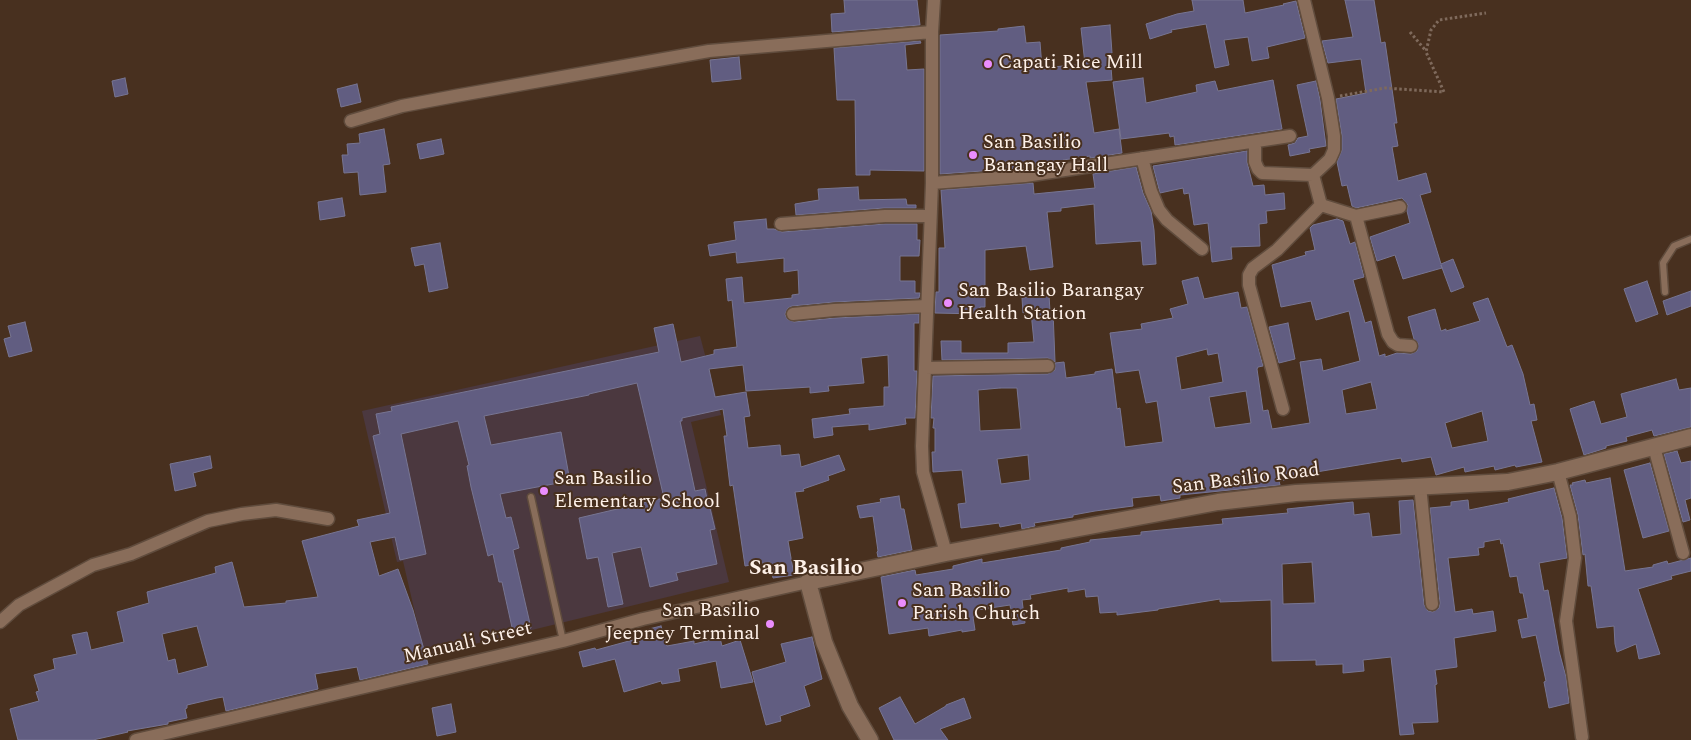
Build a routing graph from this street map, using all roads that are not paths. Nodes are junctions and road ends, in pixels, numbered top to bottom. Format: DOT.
graph roads {
  1 [pos="934,0"];
  2 [pos="1304,0"];
  3 [pos="932,32"];
  4 [pos="351,121"];
  5 [pos="1290,136"];
  6 [pos="1255,142"];
  7 [pos="1142,158"];
  8 [pos="1313,175"];
  9 [pos="932,183"];
  10 [pos="1320,205"];
  11 [pos="1400,207"];
  12 [pos="930,216"];
  13 [pos="1356,216"];
  14 [pos="781,224"];
  15 [pos="1691,239"];
  16 [pos="1202,249"];
  17 [pos="1665,292"];
  18 [pos="927,306"];
  19 [pos="793,314"];
  20 [pos="1411,346"];
  21 [pos="1048,366"];
  22 [pos="925,368"];
  23 [pos="1283,409"];
  24 [pos="1691,437"];
  25 [pos="1654,448"];
  26 [pos="1558,472"];
  27 [pos="1420,486"];
  28 [pos="531,497"];
  29 [pos="328,519"];
  30 [pos="946,552"];
  31 [pos="1683,553"];
  32 [pos="808,582"];
  33 [pos="1432,604"];
  34 [pos="0,622"];
  35 [pos="563,641"];
  36 [pos="1582,737"];
  37 [pos="868,739"];
  38 [pos="136,740"];
  1 -- 3 [label="street"];
  2 -- 8 [label="street"];
  3 -- 4 [label="street"];
  3 -- 9 [label="street"];
  5 -- 6 [label="street"];
  6 -- 7 [label="street"];
  6 -- 8 [label="street"];
  7 -- 9 [label="street"];
  7 -- 16 [label="street"];
  8 -- 10 [label="street"];
  9 -- 12 [label="street"];
  10 -- 13 [label="street"];
  10 -- 23 [label="street"];
  11 -- 13 [label="street"];
  12 -- 14 [label="street"];
  12 -- 18 [label="street"];
  13 -- 20 [label="street"];
  15 -- 17 [label="lane"];
  18 -- 19 [label="street"];
  18 -- 22 [label="street"];
  21 -- 22 [label="street"];
  22 -- 30 [label="street"];
  24 -- 25 [label="street, San Basilio Road"];
  25 -- 26 [label="street, San Basilio Road"];
  25 -- 31 [label="street"];
  26 -- 27 [label="street, San Basilio Road"];
  26 -- 36 [label="street"];
  27 -- 30 [label="street, San Basilio Road"];
  27 -- 33 [label="street"];
  28 -- 35 [label="lane"];
  29 -- 34 [label="street"];
  30 -- 32 [label="street, San Basilio Road"];
  32 -- 35 [label="street, Manuali Street"];
  32 -- 37 [label="street"];
  35 -- 38 [label="street, Manuali Street"];
}
